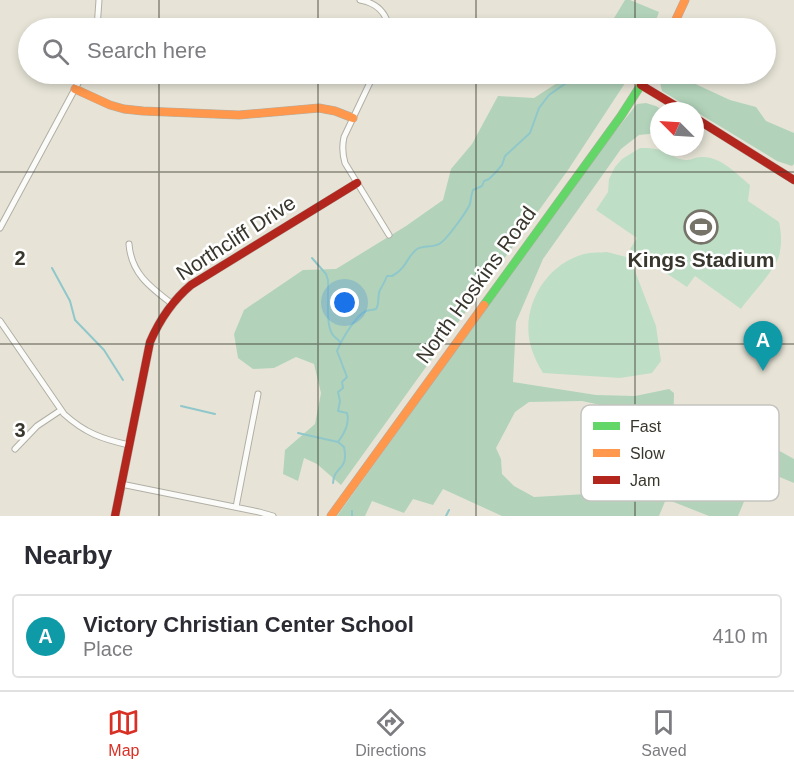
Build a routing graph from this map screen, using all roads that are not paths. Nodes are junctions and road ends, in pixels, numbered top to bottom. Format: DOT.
graph roads {
  1 [pos="99,0"];
  2 [pos="360,0"];
  3 [pos="684,0"];
  4 [pos="98,18"];
  5 [pos="386,18"];
  6 [pos="676,18"];
  7 [pos="78,84"];
  8 [pos="369,84"];
  9 [pos="641,85"];
  10 [pos="75,89"];
  11 [pos="669,102"];
  12 [pos="353,118"];
  13 [pos="704,124"];
  14 [pos="794,180"];
  15 [pos="357,183"];
  16 [pos="0,228"];
  17 [pos="389,235"];
  18 [pos="129,244"];
  19 [pos="171,303"];
  20 [pos="0,321"];
  21 [pos="258,394"];
  22 [pos="61,410"];
  23 [pos="129,445"];
  24 [pos="15,448"];
  25 [pos="121,484"];
  26 [pos="236,507"];
  27 [pos="115,516"];
  28 [pos="273,516"];
  29 [pos="331,516"];
  1 -- 4 [label="street"];
  2 -- 5 [label="street"];
  3 -- 6 [label="street"];
  7 -- 10 [label="street"];
  8 -- 12 [label="street"];
  9 -- 11 [label="street"];
  9 -- 29 [label="street, North Hoskins Road"];
  10 -- 12 [label="street"];
  10 -- 16 [label="street"];
  12 -- 15 [label="street"];
  13 -- 14 [label="street"];
  15 -- 17 [label="street"];
  15 -- 19 [label="street, Northcliff Drive"];
  18 -- 19 [label="street"];
  19 -- 23 [label="street, Northcliff Drive"];
  20 -- 22 [label="street"];
  21 -- 26 [label="street"];
  22 -- 23 [label="street"];
  22 -- 24 [label="street"];
  23 -- 25 [label="street, Northcliff Drive"];
  25 -- 26 [label="street"];
  25 -- 27 [label="street, Northcliff Drive"];
  26 -- 28 [label="street"];
}
